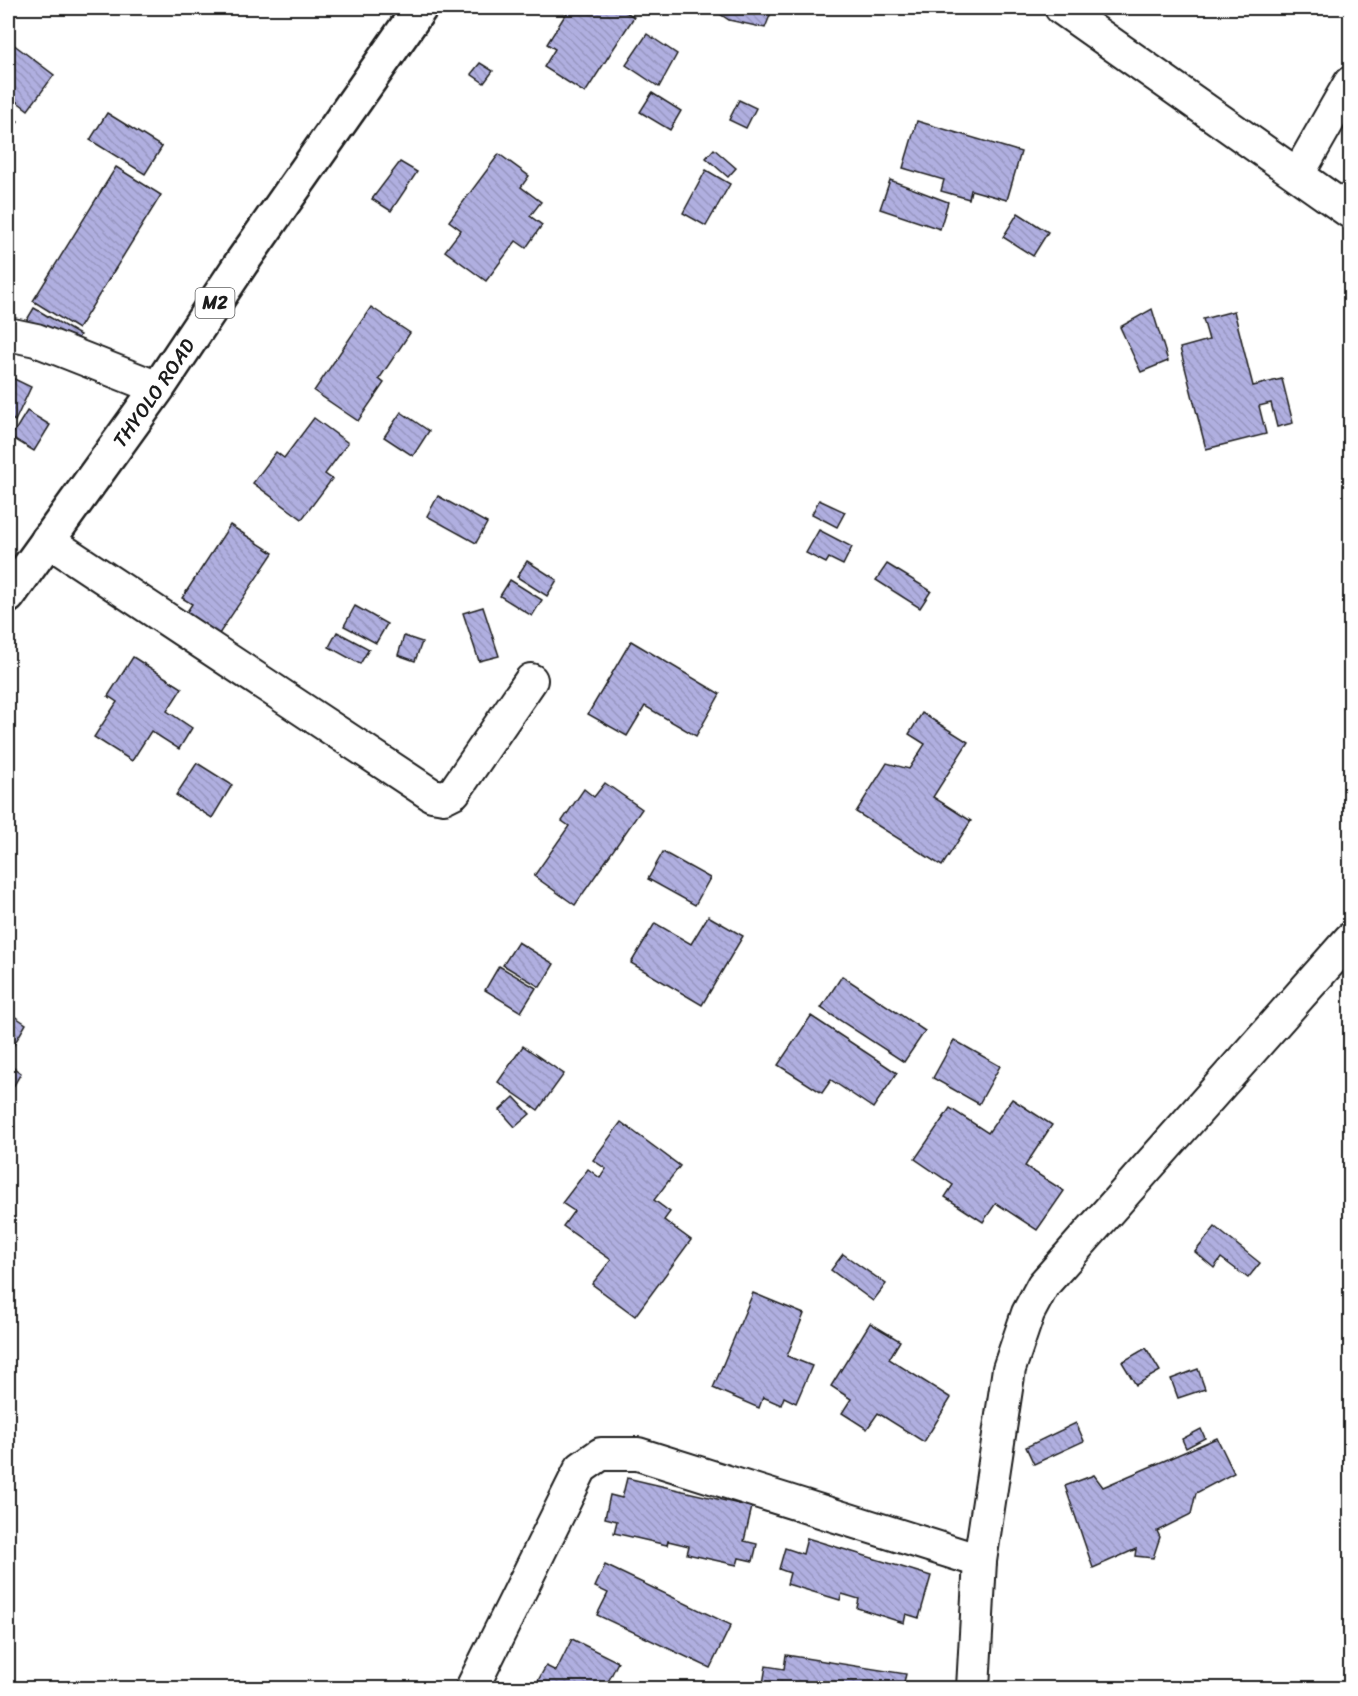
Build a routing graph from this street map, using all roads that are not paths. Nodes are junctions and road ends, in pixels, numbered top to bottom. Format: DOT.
graph roads {
  1 [pos="420,8"];
  2 [pos="1061,8"];
  3 [pos="1350,83"];
  4 [pos="1298,174"];
  5 [pos="1350,212"];
  6 [pos="8,334"];
  7 [pos="158,388"];
  8 [pos="47,540"];
  9 [pos="8,596"];
  10 [pos="531,680"];
  11 [pos="1350,939"];
  12 [pos="980,1561"];
  13 [pos="472,1689"];
  14 [pos="973,1689"];
  1 -- 7 [label="highway, THYOLO ROAD / M2"];
  2 -- 4 [label="street"];
  3 -- 4 [label="street"];
  4 -- 5 [label="street"];
  6 -- 7 [label="street"];
  7 -- 8 [label="highway, THYOLO ROAD / M2"];
  8 -- 9 [label="highway, THYOLO ROAD / M2"];
  8 -- 10 [label="street"];
  11 -- 12 [label="street"];
  12 -- 13 [label="street"];
  12 -- 14 [label="street"];
}
